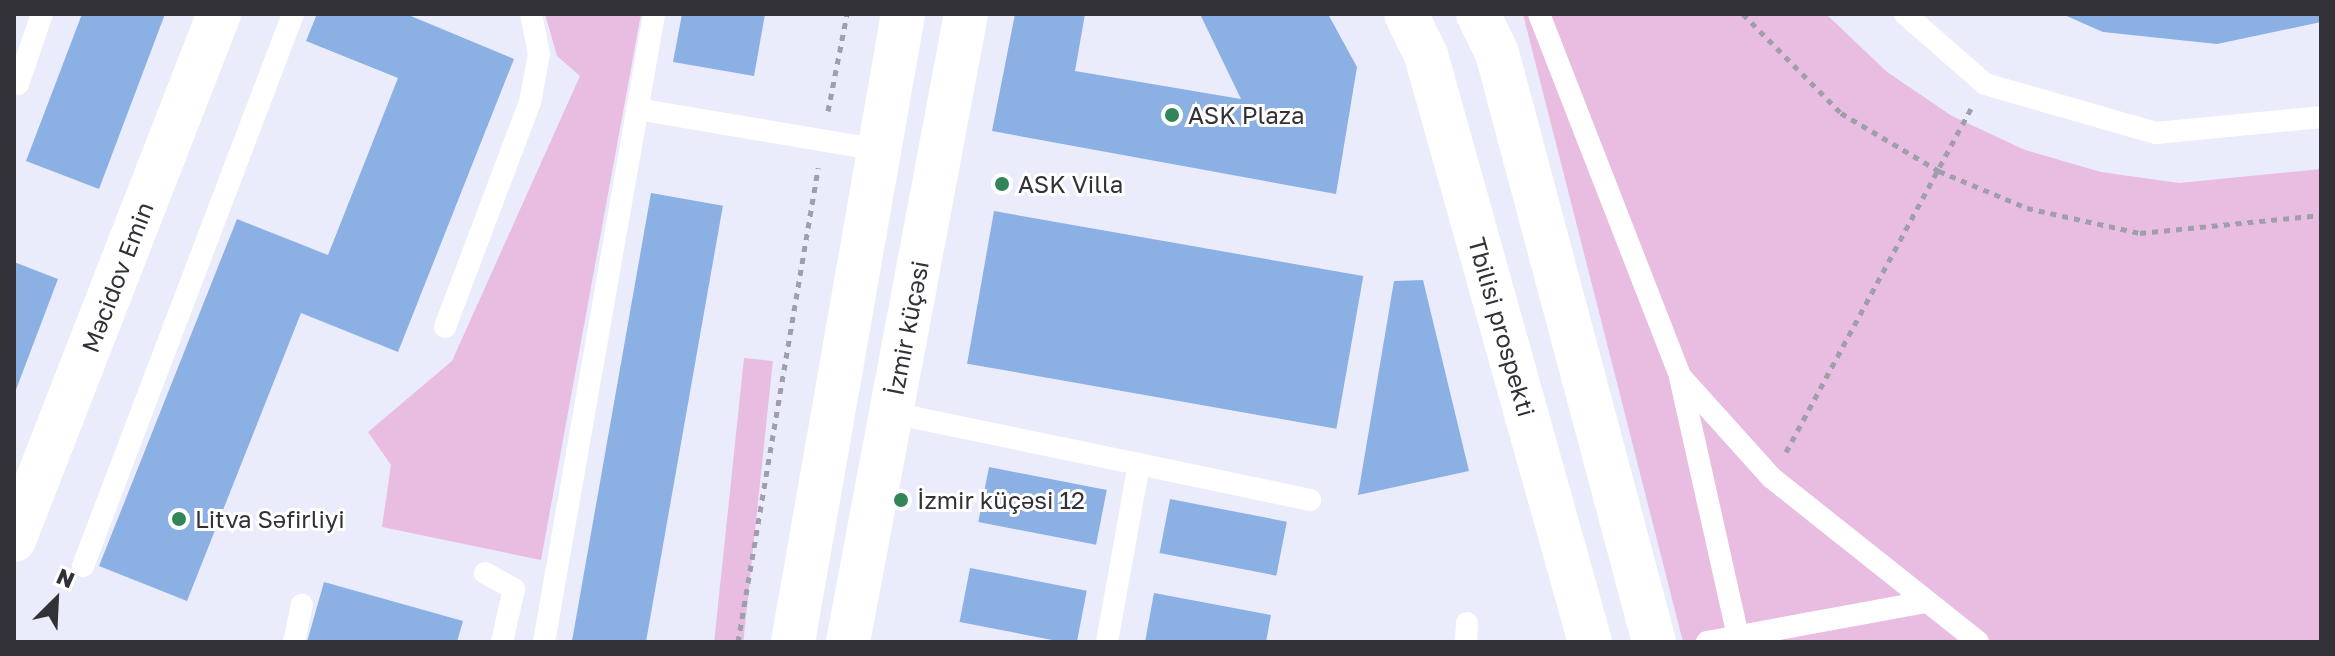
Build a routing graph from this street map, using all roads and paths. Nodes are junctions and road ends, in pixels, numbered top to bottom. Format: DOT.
graph roads {
  1 [pos="42,14"];
  2 [pos="219,14"];
  3 [pos="293,14"];
  4 [pos="531,14"];
  5 [pos="654,14"];
  6 [pos="847,14"];
  7 [pos="903,14"];
  8 [pos="966,14"];
  9 [pos="1406,14"];
  10 [pos="1478,14"];
  11 [pos="1539,14"];
  12 [pos="1743,14"];
  13 [pos="1905,14"];
  14 [pos="18,84"];
  15 [pos="1985,84"];
  16 [pos="637,109"];
  17 [pos="2321,117"];
  18 [pos="822,140"];
  19 [pos="879,150"];
  20 [pos="1939,171"];
  21 [pos="2321,215"];
  22 [pos="445,327"];
  23 [pos="1680,376"];
  24 [pos="892,413"];
  25 [pos="1139,464"];
  26 [pos="1772,478"];
  27 [pos="1310,500"];
  28 [pos="14,540"];
  29 [pos="83,566"];
  30 [pos="485,573"];
  31 [pos="1924,602"];
  32 [pos="302,605"];
  33 [pos="1737,633"];
  34 [pos="294,642"];
  35 [pos="502,642"];
  36 [pos="544,642"];
  37 [pos="738,642"];
  38 [pos="793,642"];
  39 [pos="848,642"];
  40 [pos="1107,642"];
  41 [pos="1590,642"];
  42 [pos="1654,642"];
  43 [pos="1707,642"];
  44 [pos="1978,642"];
  1 -- 14 [label="lane"];
  2 -- 28 [label="main road, Məcidov Emin"];
  3 -- 29 [label="lane"];
  4 -- 22 [label="lane"];
  5 -- 16 [label="lane"];
  6 -- 18 [label="path"];
  7 -- 19 [label="main road"];
  8 -- 24 [label="main road, İzmir küçəsi"];
  9 -- 41 [label="main road, Tbilisi prospekti"];
  10 -- 42 [label="main road"];
  11 -- 23 [label="lane"];
  12 -- 20 [label="path"];
  13 -- 15 [label="lane"];
  15 -- 17 [label="lane"];
  15 -- 20 [label="path"];
  16 -- 18 [label="lane"];
  16 -- 36 [label="lane"];
  18 -- 19 [label="lane"];
  18 -- 37 [label="path"];
  19 -- 38 [label="main road"];
  20 -- 21 [label="path"];
  20 -- 26 [label="path"];
  23 -- 26 [label="lane"];
  23 -- 33 [label="lane"];
  24 -- 25 [label="lane"];
  24 -- 39 [label="main road, İzmir küçəsi"];
  25 -- 27 [label="lane"];
  25 -- 40 [label="lane"];
  26 -- 31 [label="lane"];
  30 -- 35 [label="lane"];
  31 -- 33 [label="lane"];
  31 -- 44 [label="lane"];
  32 -- 34 [label="lane"];
  33 -- 43 [label="lane"];
}
